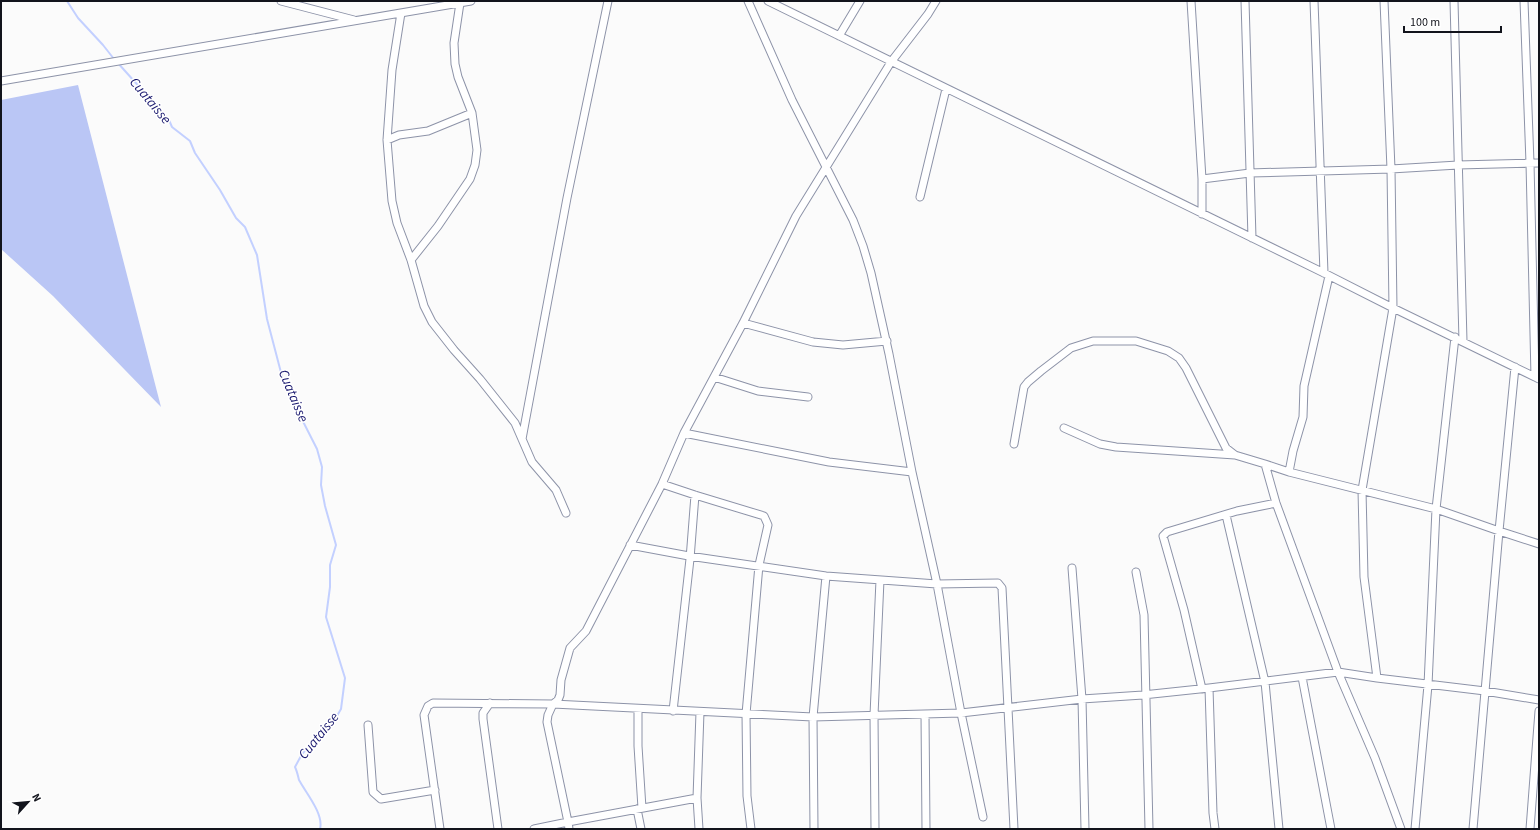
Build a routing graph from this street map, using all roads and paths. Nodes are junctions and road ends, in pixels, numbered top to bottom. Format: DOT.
graph roads {
  1 [pos="281,1"];
  2 [pos="471,1"];
  3 [pos="608,1"];
  4 [pos="748,1"];
  5 [pos="768,1"];
  6 [pos="860,1"];
  7 [pos="936,1"];
  8 [pos="1191,1"];
  9 [pos="1245,1"];
  10 [pos="1314,1"];
  11 [pos="1384,1"];
  12 [pos="1454,1"];
  13 [pos="1524,1"];
  14 [pos="460,3"];
  15 [pos="401,13"];
  16 [pos="356,21"];
  17 [pos="838,36"];
  18 [pos="891,62"];
  19 [pos="1,81"];
  20 [pos="946,89"];
  21 [pos="472,113"];
  22 [pos="387,140"];
  23 [pos="1530,163"];
  24 [pos="1539,163"];
  25 [pos="1458,165"];
  26 [pos="827,168"];
  27 [pos="1391,169"];
  28 [pos="1320,171"];
  29 [pos="1250,174"];
  30 [pos="1202,179"];
  31 [pos="920,197"];
  32 [pos="1202,214"];
  33 [pos="1252,238"];
  34 [pos="411,260"];
  35 [pos="1327,274"];
  36 [pos="1393,308"];
  37 [pos="743,323"];
  38 [pos="1455,337"];
  39 [pos="1463,341"];
  40 [pos="887,342"];
  41 [pos="1515,367"];
  42 [pos="714,377"];
  43 [pos="1537,378"];
  44 [pos="808,397"];
  45 [pos="1064,428"];
  46 [pos="684,433"];
  47 [pos="522,439"];
  48 [pos="1014,444"];
  49 [pos="1235,455"];
  50 [pos="1265,464"];
  51 [pos="912,472"];
  52 [pos="1289,472"];
  53 [pos="662,484"];
  54 [pos="1362,490"];
  55 [pos="695,496"];
  56 [pos="1276,503"];
  57 [pos="1436,509"];
  58 [pos="566,513"];
  59 [pos="1226,515"];
  60 [pos="1499,531"];
  61 [pos="1539,544"];
  62 [pos="630,545"];
  63 [pos="690,556"];
  64 [pos="759,565"];
  65 [pos="1072,568"];
  66 [pos="1136,572"];
  67 [pos="826,576"];
  68 [pos="880,580"];
  69 [pos="937,584"];
  70 [pos="1338,672"];
  71 [pos="1302,677"];
  72 [pos="1377,678"];
  73 [pos="1265,682"];
  74 [pos="1428,685"];
  75 [pos="1205,688"];
  76 [pos="1485,691"];
  77 [pos="1147,695"];
  78 [pos="1082,699"];
  79 [pos="1539,700"];
  80 [pos="490,703"];
  81 [pos="553,704"];
  82 [pos="1008,708"];
  83 [pos="638,709"];
  84 [pos="673,711"];
  85 [pos="1539,711"];
  86 [pos="700,712"];
  87 [pos="961,713"];
  88 [pos="746,714"];
  89 [pos="925,714"];
  90 [pos="874,715"];
  91 [pos="813,717"];
  92 [pos="368,726"];
  93 [pos="435,790"];
  94 [pos="697,798"];
  95 [pos="639,809"];
  96 [pos="983,817"];
  97 [pos="568,825"];
  98 [pos="440,829"];
  99 [pos="498,829"];
  100 [pos="534,829"];
  101 [pos="641,829"];
  102 [pos="699,829"];
  103 [pos="751,829"];
  104 [pos="814,829"];
  105 [pos="875,829"];
  106 [pos="926,829"];
  107 [pos="1014,829"];
  108 [pos="1085,829"];
  109 [pos="1150,829"];
  110 [pos="1215,829"];
  111 [pos="1279,829"];
  112 [pos="1331,829"];
  113 [pos="1401,829"];
  114 [pos="1415,829"];
  115 [pos="1473,829"];
  116 [pos="1530,829"];
  1 -- 16 [label="street"];
  2 -- 14 [label="street"];
  3 -- 47 [label="street"];
  4 -- 26 [label="street"];
  5 -- 17 [label="street"];
  6 -- 17 [label="street"];
  7 -- 18 [label="street"];
  8 -- 30 [label="street"];
  9 -- 29 [label="street"];
  10 -- 28 [label="street"];
  11 -- 27 [label="street"];
  12 -- 25 [label="street"];
  13 -- 23 [label="street"];
  14 -- 15 [label="street"];
  14 -- 21 [label="street"];
  15 -- 16 [label="street"];
  15 -- 22 [label="street"];
  16 -- 19 [label="street"];
  17 -- 18 [label="street"];
  18 -- 20 [label="street"];
  18 -- 26 [label="street"];
  20 -- 31 [label="street"];
  20 -- 32 [label="street"];
  21 -- 22 [label="street"];
  21 -- 34 [label="street"];
  22 -- 34 [label="street"];
  23 -- 24 [label="street"];
  23 -- 25 [label="street"];
  23 -- 43 [label="street"];
  25 -- 27 [label="street"];
  25 -- 39 [label="street"];
  26 -- 37 [label="street"];
  26 -- 40 [label="street"];
  27 -- 28 [label="street"];
  27 -- 36 [label="street"];
  28 -- 29 [label="street"];
  28 -- 35 [label="street"];
  29 -- 30 [label="street"];
  29 -- 33 [label="street"];
  30 -- 32 [label="street"];
  32 -- 33 [label="street"];
  33 -- 35 [label="street"];
  34 -- 47 [label="street"];
  35 -- 36 [label="street"];
  35 -- 52 [label="street"];
  36 -- 38 [label="street"];
  36 -- 54 [label="street"];
  37 -- 40 [label="street"];
  37 -- 42 [label="street"];
  38 -- 39 [label="street"];
  38 -- 57 [label="street"];
  39 -- 41 [label="street"];
  40 -- 51 [label="street"];
  41 -- 43 [label="street"];
  41 -- 60 [label="street"];
  42 -- 44 [label="street"];
  42 -- 46 [label="street"];
  45 -- 49 [label="street"];
  46 -- 51 [label="street"];
  46 -- 53 [label="street"];
  47 -- 58 [label="street"];
  48 -- 49 [label="street"];
  49 -- 50 [label="street"];
  50 -- 52 [label="street"];
  50 -- 56 [label="street"];
  51 -- 69 [label="street"];
  52 -- 54 [label="street"];
  53 -- 55 [label="street"];
  53 -- 62 [label="street"];
  54 -- 57 [label="street"];
  54 -- 72 [label="street"];
  55 -- 63 [label="street"];
  55 -- 64 [label="street"];
  56 -- 59 [label="street"];
  56 -- 70 [label="street"];
  57 -- 60 [label="street"];
  57 -- 74 [label="street"];
  59 -- 73 [label="street"];
  59 -- 75 [label="street"];
  60 -- 61 [label="street"];
  60 -- 76 [label="street"];
  62 -- 63 [label="street"];
  62 -- 81 [label="street"];
  63 -- 64 [label="street"];
  63 -- 84 [label="street"];
  64 -- 67 [label="street"];
  64 -- 88 [label="street"];
  65 -- 78 [label="street"];
  66 -- 77 [label="street"];
  67 -- 68 [label="street"];
  67 -- 91 [label="street"];
  68 -- 69 [label="street"];
  68 -- 90 [label="street"];
  69 -- 82 [label="street"];
  69 -- 87 [label="street"];
  70 -- 71 [label="street"];
  70 -- 72 [label="street"];
  70 -- 113 [label="street"];
  71 -- 73 [label="street"];
  71 -- 112 [label="street"];
  72 -- 74 [label="street"];
  73 -- 75 [label="street"];
  73 -- 111 [label="street"];
  74 -- 76 [label="street"];
  74 -- 114 [label="street"];
  75 -- 77 [label="street"];
  75 -- 110 [label="street"];
  76 -- 79 [label="street"];
  76 -- 115 [label="street"];
  77 -- 78 [label="street"];
  77 -- 109 [label="street"];
  78 -- 82 [label="street"];
  78 -- 108 [label="street"];
  80 -- 81 [label="street"];
  80 -- 93 [label="street"];
  80 -- 99 [label="street"];
  81 -- 83 [label="street"];
  81 -- 97 [label="street"];
  82 -- 87 [label="street"];
  82 -- 107 [label="street"];
  83 -- 84 [label="street"];
  83 -- 95 [label="street"];
  84 -- 86 [label="street"];
  85 -- 116 [label="street"];
  86 -- 88 [label="street"];
  86 -- 94 [label="street"];
  87 -- 89 [label="street"];
  87 -- 96 [label="street"];
  88 -- 91 [label="street"];
  88 -- 103 [label="street"];
  89 -- 90 [label="street"];
  89 -- 106 [label="street"];
  90 -- 91 [label="street"];
  90 -- 105 [label="street"];
  91 -- 104 [label="street"];
  92 -- 93 [label="street"];
  93 -- 98 [label="street"];
  94 -- 95 [label="street"];
  94 -- 102 [label="street"];
  95 -- 97 [label="street"];
  95 -- 101 [label="street"];
  97 -- 100 [label="street"];
}
